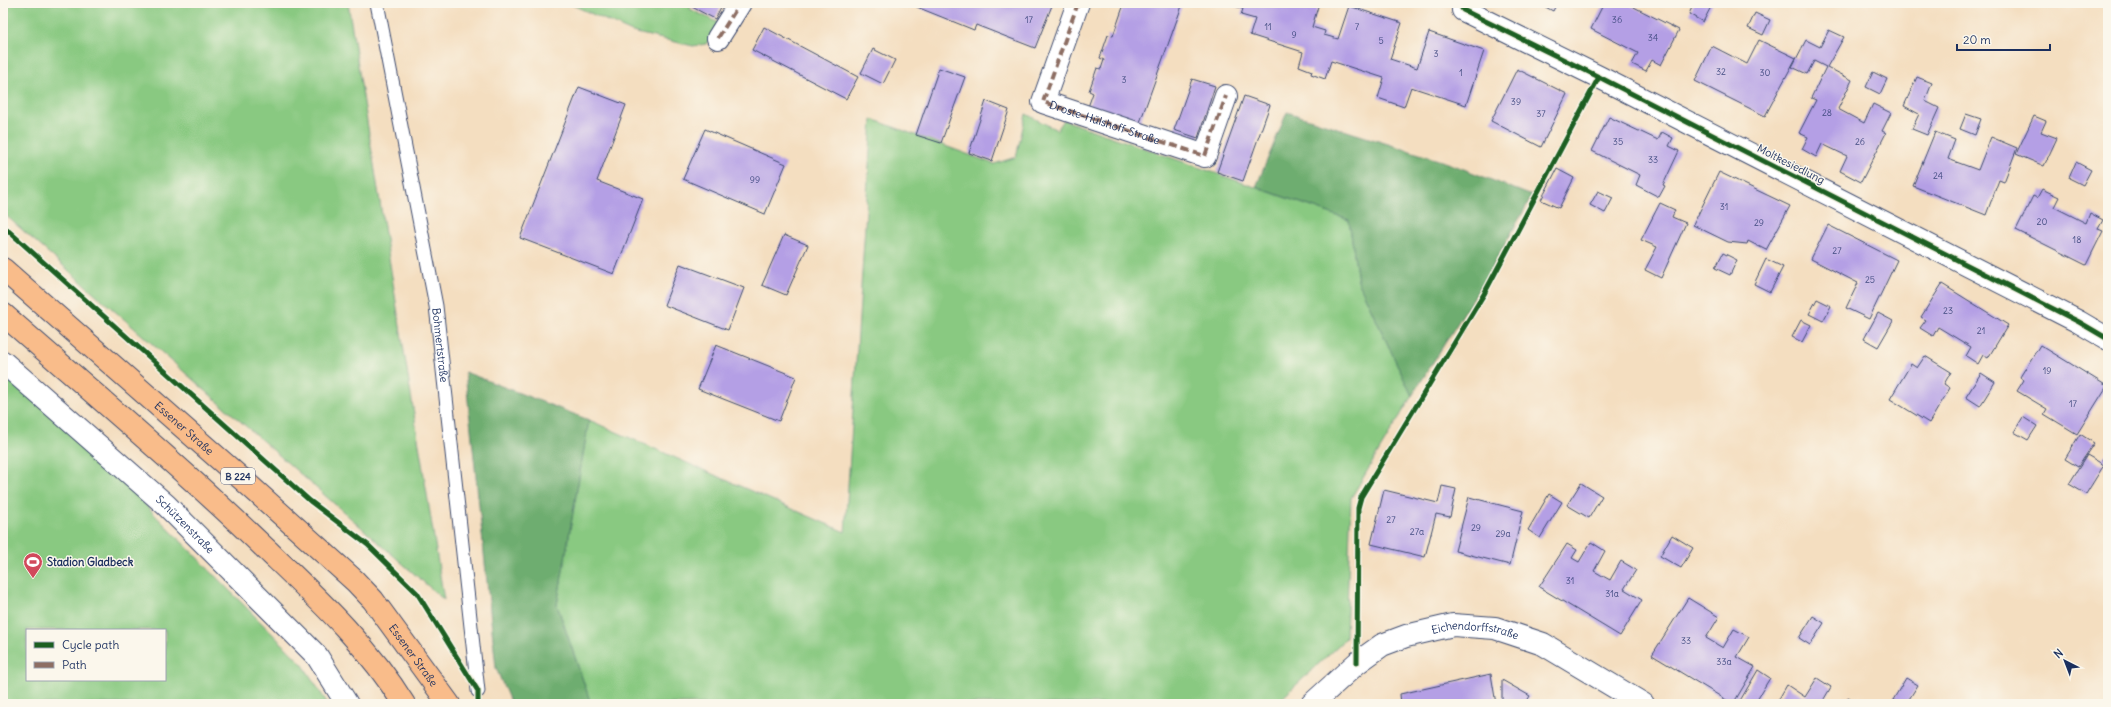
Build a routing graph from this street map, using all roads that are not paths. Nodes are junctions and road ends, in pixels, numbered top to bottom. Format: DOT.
graph roads {
  1 [pos="377,3"];
  2 [pos="740,3"];
  3 [pos="1078,3"];
  4 [pos="1463,10"];
  5 [pos="718,38"];
  6 [pos="1226,96"];
  7 [pos="3,269"];
  8 [pos="3,314"];
  9 [pos="2108,339"];
  10 [pos="3,362"];
  11 [pos="478,691"];
  12 [pos="347,704"];
  13 [pos="404,704"];
  14 [pos="449,704"];
  15 [pos="1312,704"];
  16 [pos="1643,704"];
  1 -- 11 [label="lane, Bohmertstraße"];
  2 -- 5 [label="street"];
  3 -- 6 [label="street, Droste-Hülshoff-Straße"];
  4 -- 9 [label="street, Moltkesiedlung"];
  7 -- 14 [label="main road, Essener Straße / B 224"];
  8 -- 13 [label="main road"];
  10 -- 12 [label="street, Schützenstraße"];
  15 -- 16 [label="street, Eichendorffstraße"];
}
